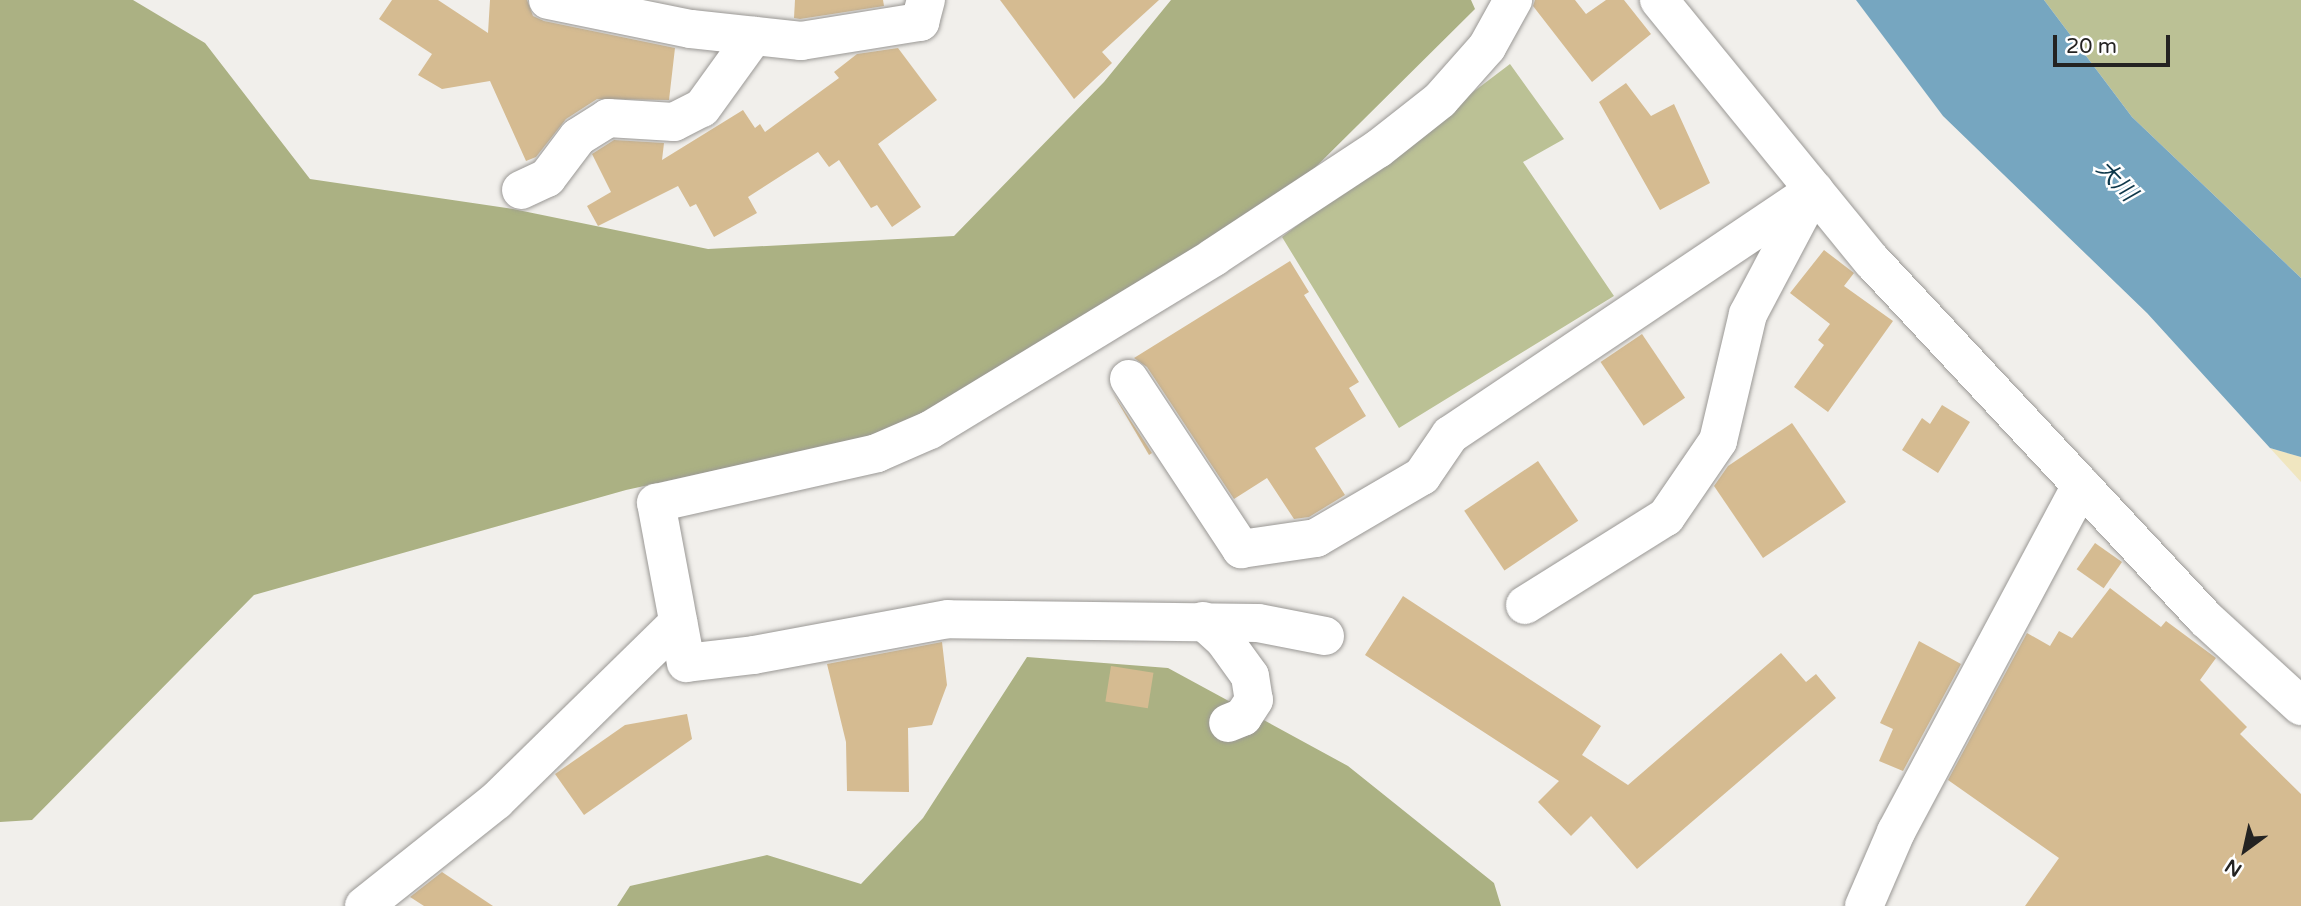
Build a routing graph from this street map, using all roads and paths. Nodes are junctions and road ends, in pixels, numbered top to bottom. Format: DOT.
graph roads {
  1 [pos="548,0"];
  2 [pos="926,0"];
  3 [pos="1513,0"];
  4 [pos="1658,0"];
  5 [pos="754,36"];
  6 [pos="521,190"];
  7 [pos="1814,190"];
  8 [pos="1129,379"];
  9 [pos="2081,485"];
  10 [pos="1525,605"];
  11 [pos="1203,621"];
  12 [pos="678,623"];
  13 [pos="1325,636"];
  14 [pos="2301,706"];
  15 [pos="1227,723"];
  16 [pos="364,906"];
  17 [pos="1864,906"];
  1 -- 5 [label="street"];
  2 -- 5 [label="street"];
  3 -- 12 [label="street"];
  4 -- 7 [label="street"];
  5 -- 6 [label="street"];
  7 -- 8 [label="street"];
  7 -- 9 [label="street"];
  7 -- 10 [label="street"];
  9 -- 14 [label="street"];
  9 -- 17 [label="street"];
  11 -- 12 [label="street"];
  11 -- 13 [label="street"];
  11 -- 15 [label="street"];
  12 -- 16 [label="street"];
}
